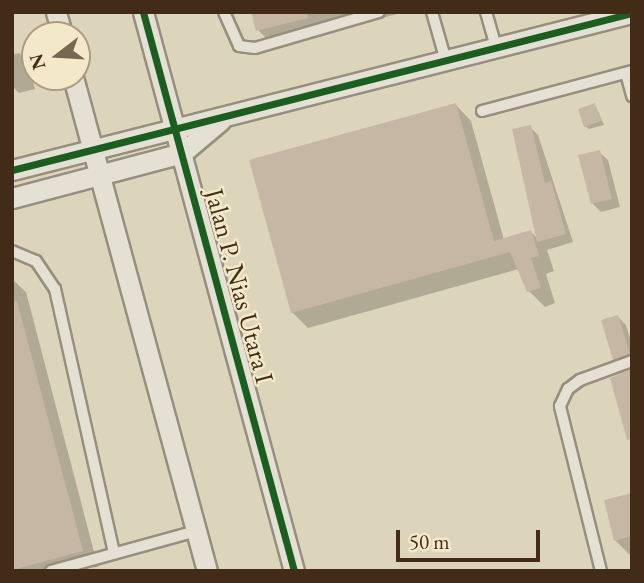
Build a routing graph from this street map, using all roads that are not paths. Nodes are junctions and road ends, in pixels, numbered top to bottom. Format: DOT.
graph roads {
  1 [pos="143,12"];
  2 [pos="225,12"];
  3 [pos="379,12"];
  4 [pos="432,12"];
  5 [pos="486,12"];
  6 [pos="632,13"];
  7 [pos="496,48"];
  8 [pos="446,61"];
  9 [pos="629,72"];
  10 [pos="76,91"];
  11 [pos="632,96"];
  12 [pos="482,111"];
  13 [pos="221,120"];
  14 [pos="173,129"];
  15 [pos="91,150"];
  16 [pos="182,153"];
  17 [pos="12,170"];
  18 [pos="99,175"];
  19 [pos="12,198"];
  20 [pos="12,251"];
  21 [pos="632,361"];
  22 [pos="196,531"];
  23 [pos="114,553"];
  24 [pos="51,571"];
  25 [pos="207,571"];
  26 [pos="294,571"];
  27 [pos="601,571"];
  1 -- 14 [label="street, Jalan P. Nias Utara I"];
  2 -- 3 [label="lane"];
  4 -- 8 [label="lane"];
  5 -- 7 [label="lane"];
  6 -- 7 [label="street"];
  7 -- 8 [label="street"];
  8 -- 13 [label="street"];
  9 -- 11 [label="lane"];
  9 -- 12 [label="lane"];
  10 -- 15 [label="street"];
  13 -- 14 [label="street"];
  13 -- 16 [label="street"];
  14 -- 15 [label="street"];
  14 -- 16 [label="street, Jalan P. Nias Utara I"];
  15 -- 17 [label="street"];
  15 -- 18 [label="street"];
  16 -- 18 [label="street"];
  16 -- 26 [label="street, Jalan P. Nias Utara I"];
  18 -- 19 [label="street"];
  18 -- 22 [label="street"];
  20 -- 23 [label="lane"];
  21 -- 27 [label="lane"];
  22 -- 23 [label="lane"];
  22 -- 25 [label="street"];
  23 -- 24 [label="lane"];
}
